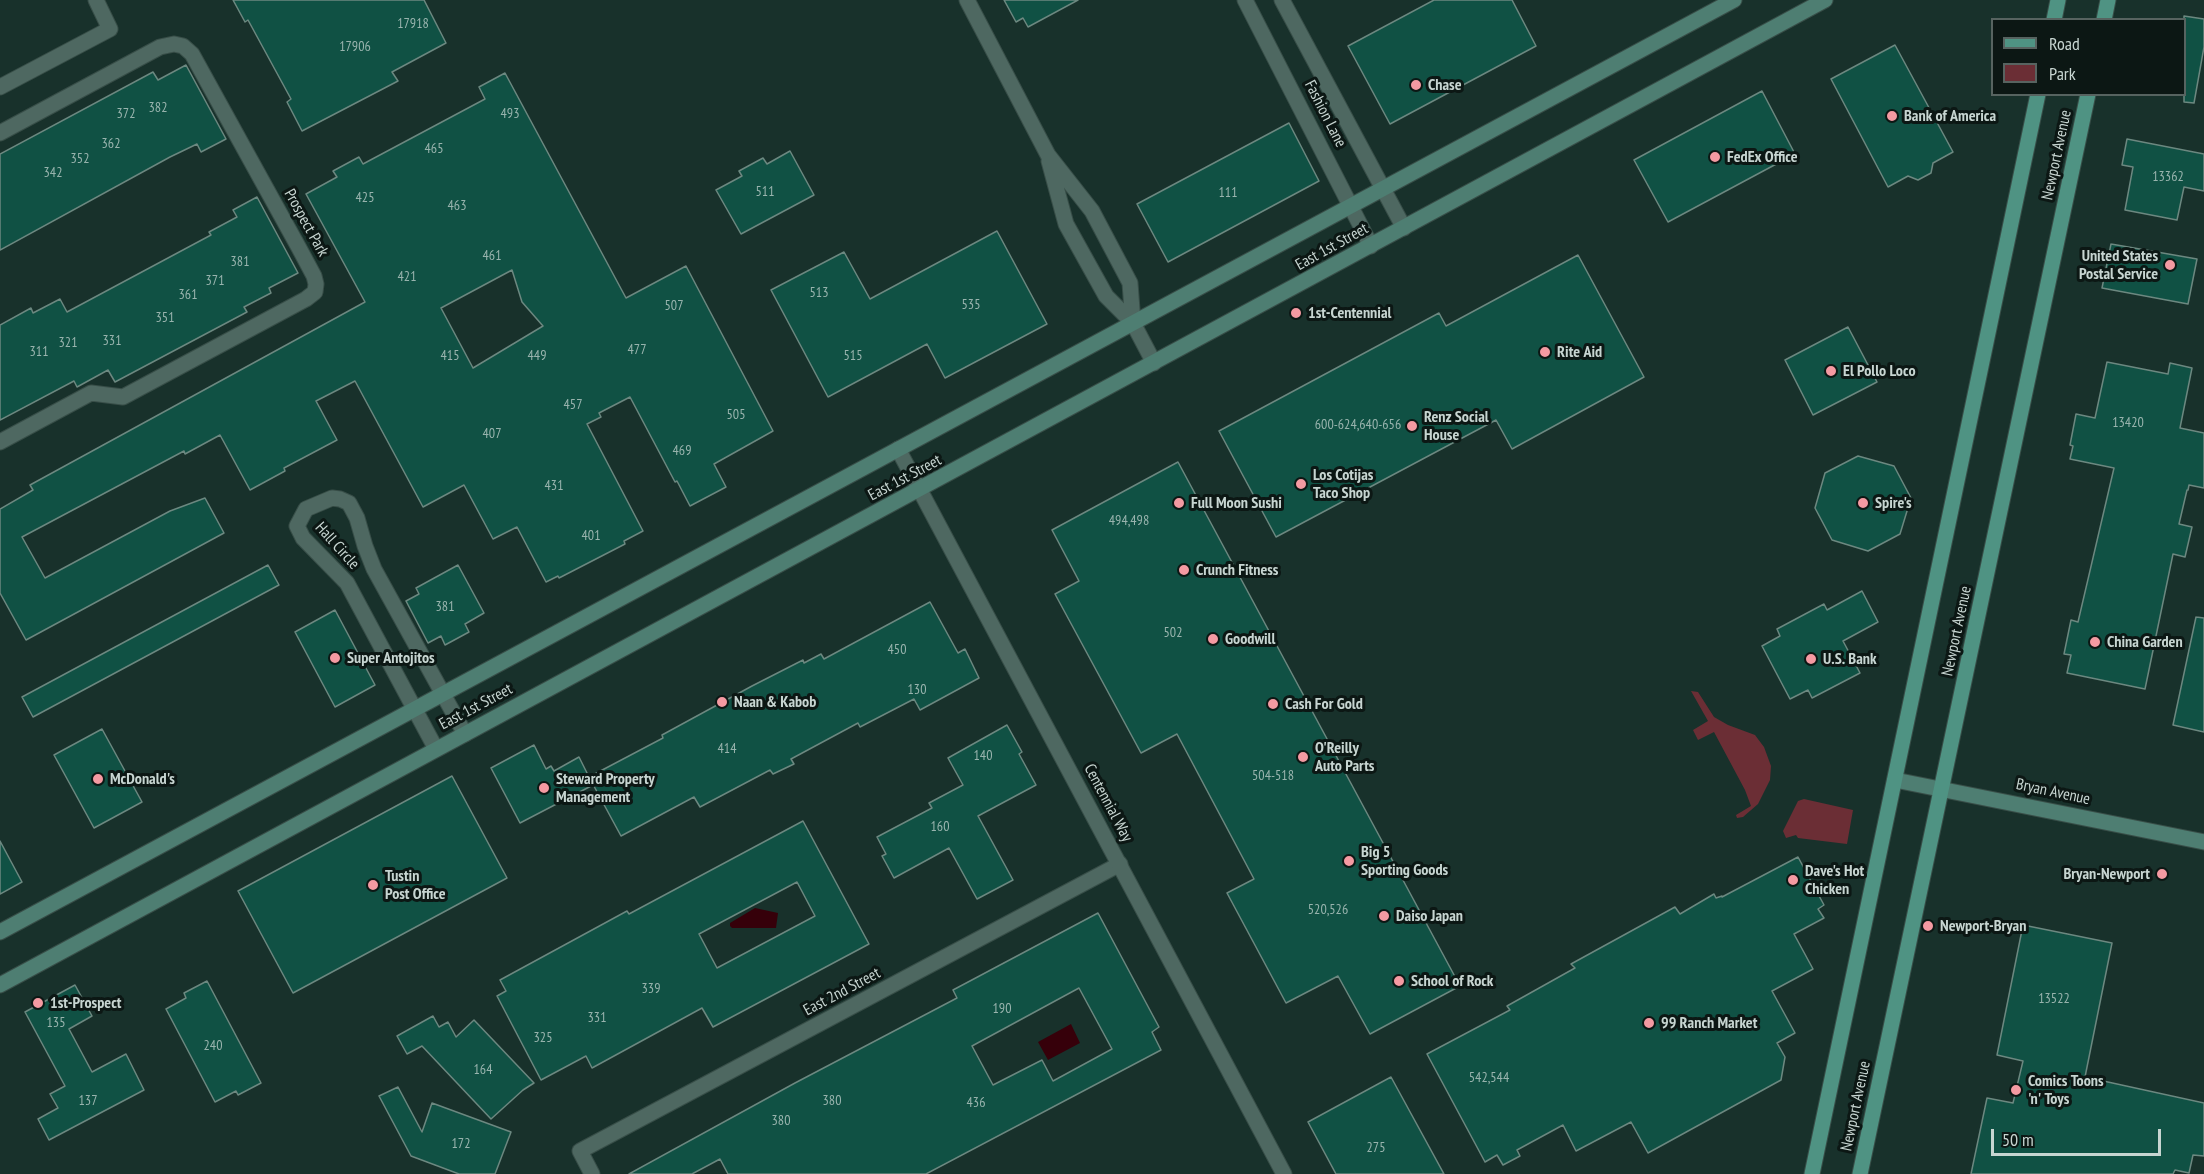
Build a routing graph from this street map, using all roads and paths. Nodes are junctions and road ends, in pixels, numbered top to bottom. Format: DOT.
graph roads {
  1 [pos="96,0"];
  2 [pos="967,0"];
  3 [pos="1245,0"];
  4 [pos="1282,0"];
  5 [pos="1734,0"];
  6 [pos="1825,0"];
  7 [pos="2058,0"];
  8 [pos="2108,0"];
  9 [pos="2054,18"];
  10 [pos="2104,18"];
  11 [pos="0,87"];
  12 [pos="2038,96"];
  13 [pos="2088,96"];
  14 [pos="0,133"];
  15 [pos="1048,155"];
  16 [pos="1383,188"];
  17 [pos="1351,206"];
  18 [pos="1404,228"];
  19 [pos="1371,246"];
  20 [pos="1133,323"];
  21 [pos="1154,363"];
  22 [pos="0,442"];
  23 [pos="898,449"];
  24 [pos="920,490"];
  25 [pos="444,694"];
  26 [pos="414,709"];
  27 [pos="465,734"];
  28 [pos="436,749"];
  29 [pos="1895,780"];
  30 [pos="1942,788"];
  31 [pos="2204,842"];
  32 [pos="1120,864"];
  33 [pos="0,932"];
  34 [pos="0,985"];
  35 [pos="592,1174"];
  36 [pos="1284,1174"];
  37 [pos="1812,1174"];
  38 [pos="1860,1174"];
  1 -- 11 [label="street"];
  2 -- 15 [label="street"];
  3 -- 17 [label="street, Fashion Lane"];
  4 -- 16 [label="street, Fashion Lane"];
  5 -- 16 [label="main road, East 1st Street"];
  6 -- 18 [label="main road, East 1st Street"];
  7 -- 9 [label="main road"];
  8 -- 10 [label="main road"];
  12 -- 29 [label="main road, Newport Avenue"];
  13 -- 30 [label="main road, Newport Avenue"];
  14 -- 22 [label="street, Prospect Park"];
  15 -- 20 [label="street"];
  15 -- 20 [label="street"];
  16 -- 17 [label="main road, East 1st Street"];
  16 -- 18 [label="street, Fashion Lane"];
  17 -- 19 [label="street, Fashion Lane"];
  17 -- 20 [label="main road, East 1st Street"];
  18 -- 19 [label="main road, East 1st Street"];
  19 -- 21 [label="main road, East 1st Street"];
  20 -- 21 [label="street"];
  20 -- 23 [label="main road, East 1st Street"];
  21 -- 24 [label="main road, East 1st Street"];
  23 -- 24 [label="street, Centennial Way"];
  23 -- 25 [label="main road, East 1st Street"];
  24 -- 27 [label="main road, East 1st Street"];
  24 -- 32 [label="street, Centennial Way"];
  25 -- 26 [label="main road, East 1st Street"];
  25 -- 26 [label="street, Hall Circle"];
  25 -- 27 [label="street, Hall Circle"];
  26 -- 28 [label="street, Hall Circle"];
  26 -- 33 [label="main road, East 1st Street"];
  27 -- 28 [label="main road, East 1st Street"];
  28 -- 34 [label="main road, East 1st Street"];
  29 -- 30 [label="main road, Bryan Avenue"];
  29 -- 37 [label="main road, Newport Avenue"];
  30 -- 31 [label="main road, Bryan Avenue"];
  30 -- 38 [label="main road, Newport Avenue"];
  32 -- 35 [label="street, East 2nd Street"];
  32 -- 36 [label="street, Centennial Way"];
}
